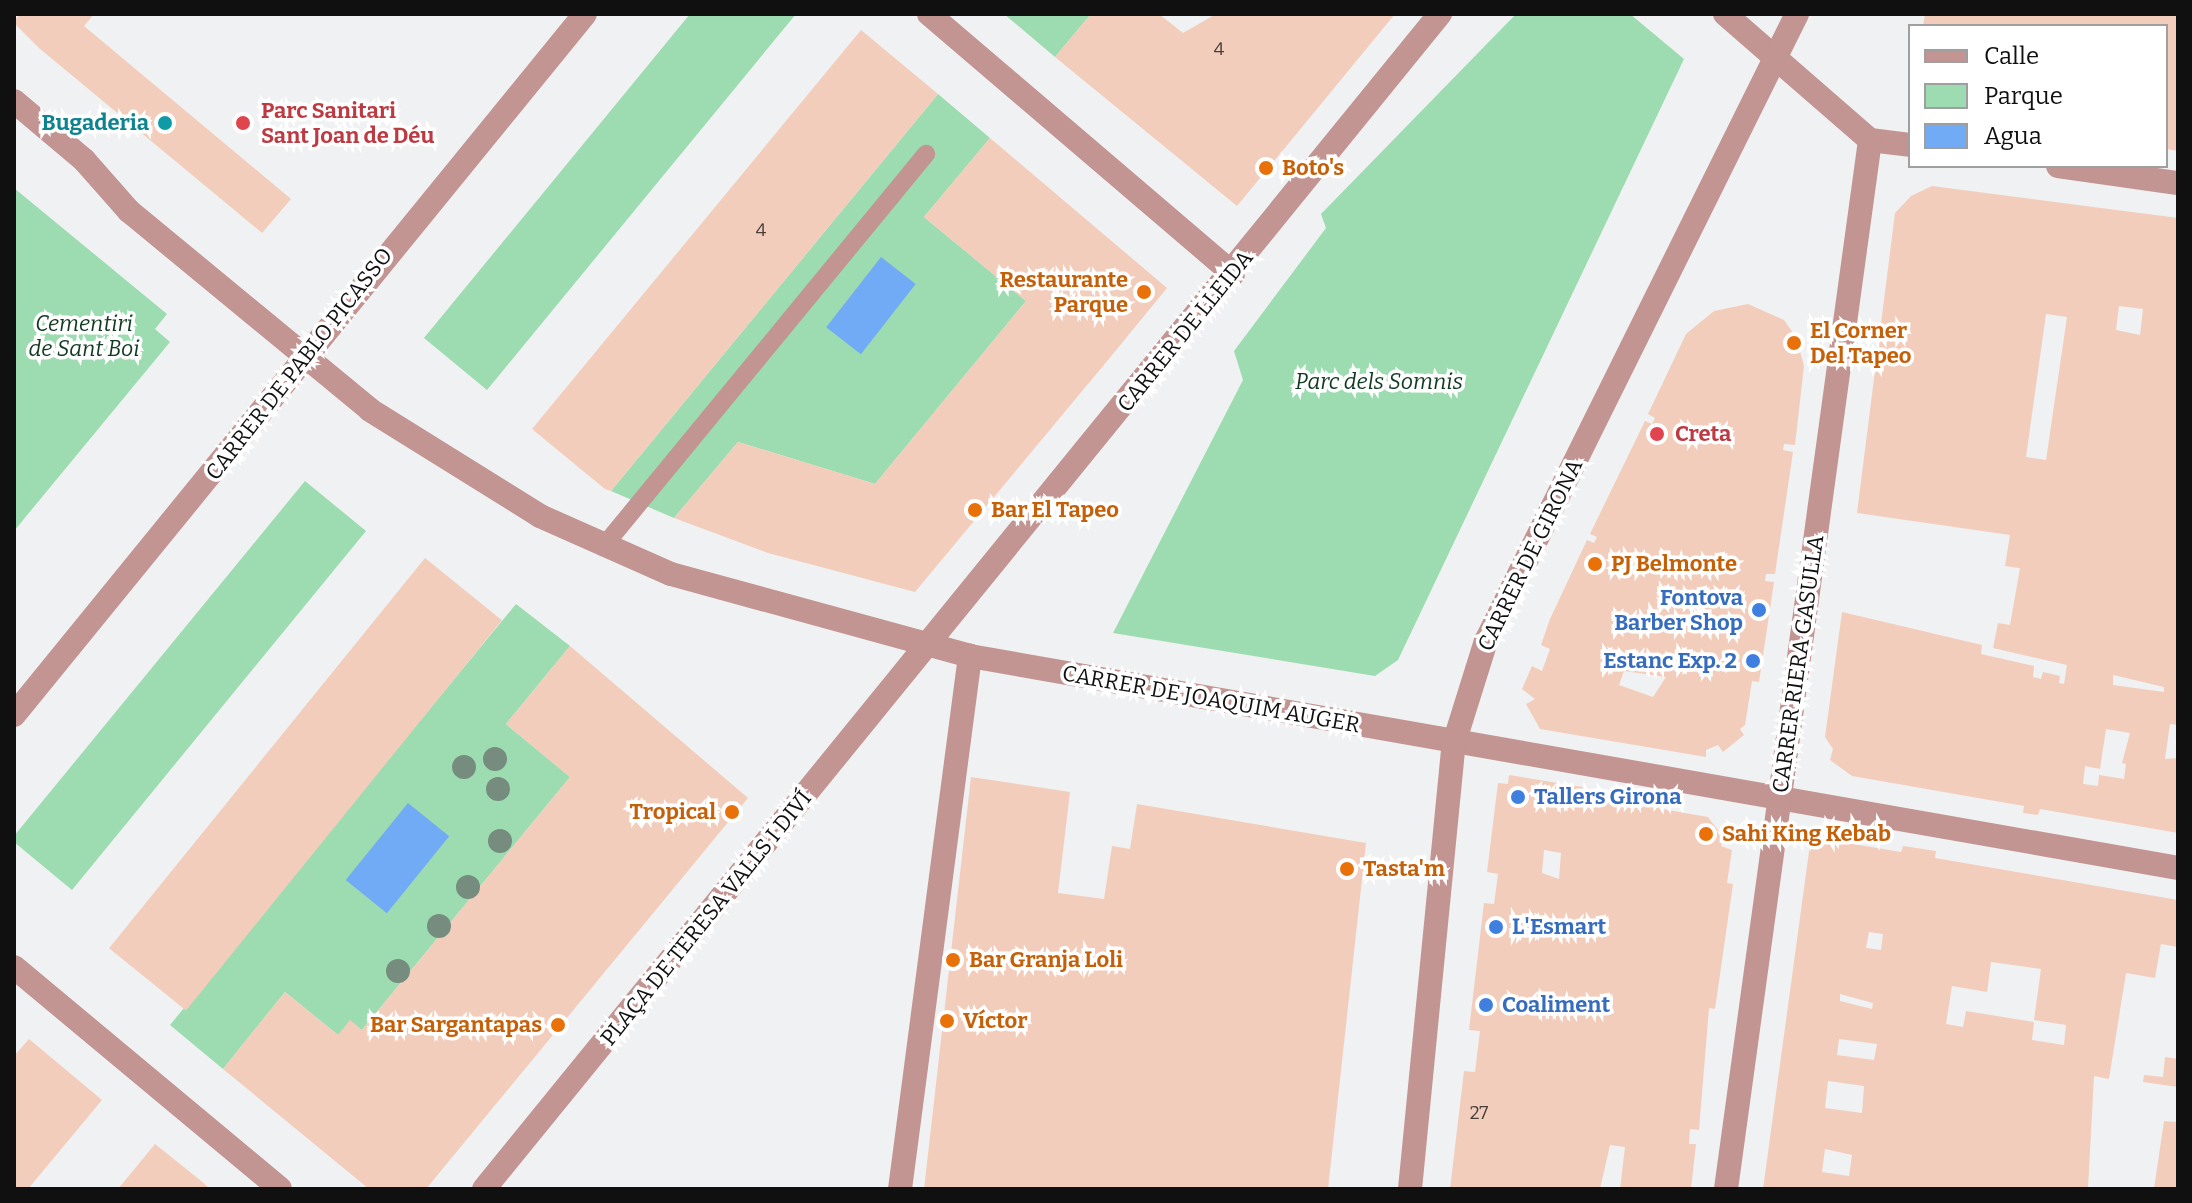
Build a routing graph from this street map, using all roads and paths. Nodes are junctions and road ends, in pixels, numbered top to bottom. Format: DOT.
graph roads {
  1 [pos="585,14"];
  2 [pos="929,14"];
  3 [pos="1440,14"];
  4 [pos="1725,14"];
  5 [pos="1797,14"];
  6 [pos="1777,54"];
  7 [pos="14,101"];
  8 [pos="1870,140"];
  9 [pos="1908,145"];
  10 [pos="926,154"];
  11 [pos="2072,168"];
  12 [pos="2178,183"];
  13 [pos="1233,274"];
  14 [pos="305,357"];
  15 [pos="603,547"];
  16 [pos="928,646"];
  17 [pos="970,656"];
  18 [pos="14,715"];
  19 [pos="1454,743"];
  20 [pos="1779,799"];
  21 [pos="2178,868"];
  22 [pos="14,967"];
  23 [pos="280,1189"];
  24 [pos="484,1189"];
  25 [pos="900,1189"];
  26 [pos="1410,1189"];
  27 [pos="1726,1189"];
  1 -- 14 [label="street, CARRER DE PABLO PICASSO"];
  2 -- 13 [label="street"];
  3 -- 13 [label="street, CARRER DE LLEIDA"];
  4 -- 6 [label="street"];
  5 -- 6 [label="street, CARRER DE GIRONA"];
  6 -- 8 [label="street"];
  6 -- 19 [label="street, CARRER DE GIRONA"];
  7 -- 14 [label="street, CARRER DE JOAQUIM AUGER"];
  8 -- 9 [label="street"];
  8 -- 20 [label="street, CARRER RIERA GASULLA"];
  10 -- 15 [label="lane"];
  11 -- 12 [label="street"];
  13 -- 16 [label="street, CARRER DE LLEIDA"];
  14 -- 15 [label="street, CARRER DE JOAQUIM AUGER"];
  14 -- 18 [label="street, CARRER DE PABLO PICASSO"];
  15 -- 16 [label="street, CARRER DE JOAQUIM AUGER"];
  16 -- 17 [label="street, CARRER DE JOAQUIM AUGER"];
  16 -- 24 [label="street, PLAÇA DE TERESA VALLS I DIVÍ"];
  17 -- 19 [label="street, CARRER DE JOAQUIM AUGER"];
  17 -- 25 [label="street"];
  19 -- 20 [label="street, CARRER DE JOAQUIM AUGER"];
  19 -- 26 [label="street, CARRER DE GIRONA"];
  20 -- 21 [label="street, CARRER DE JOAQUIM AUGER"];
  20 -- 27 [label="street, CARRER RIERA GASULLA"];
  22 -- 23 [label="street"];
}
